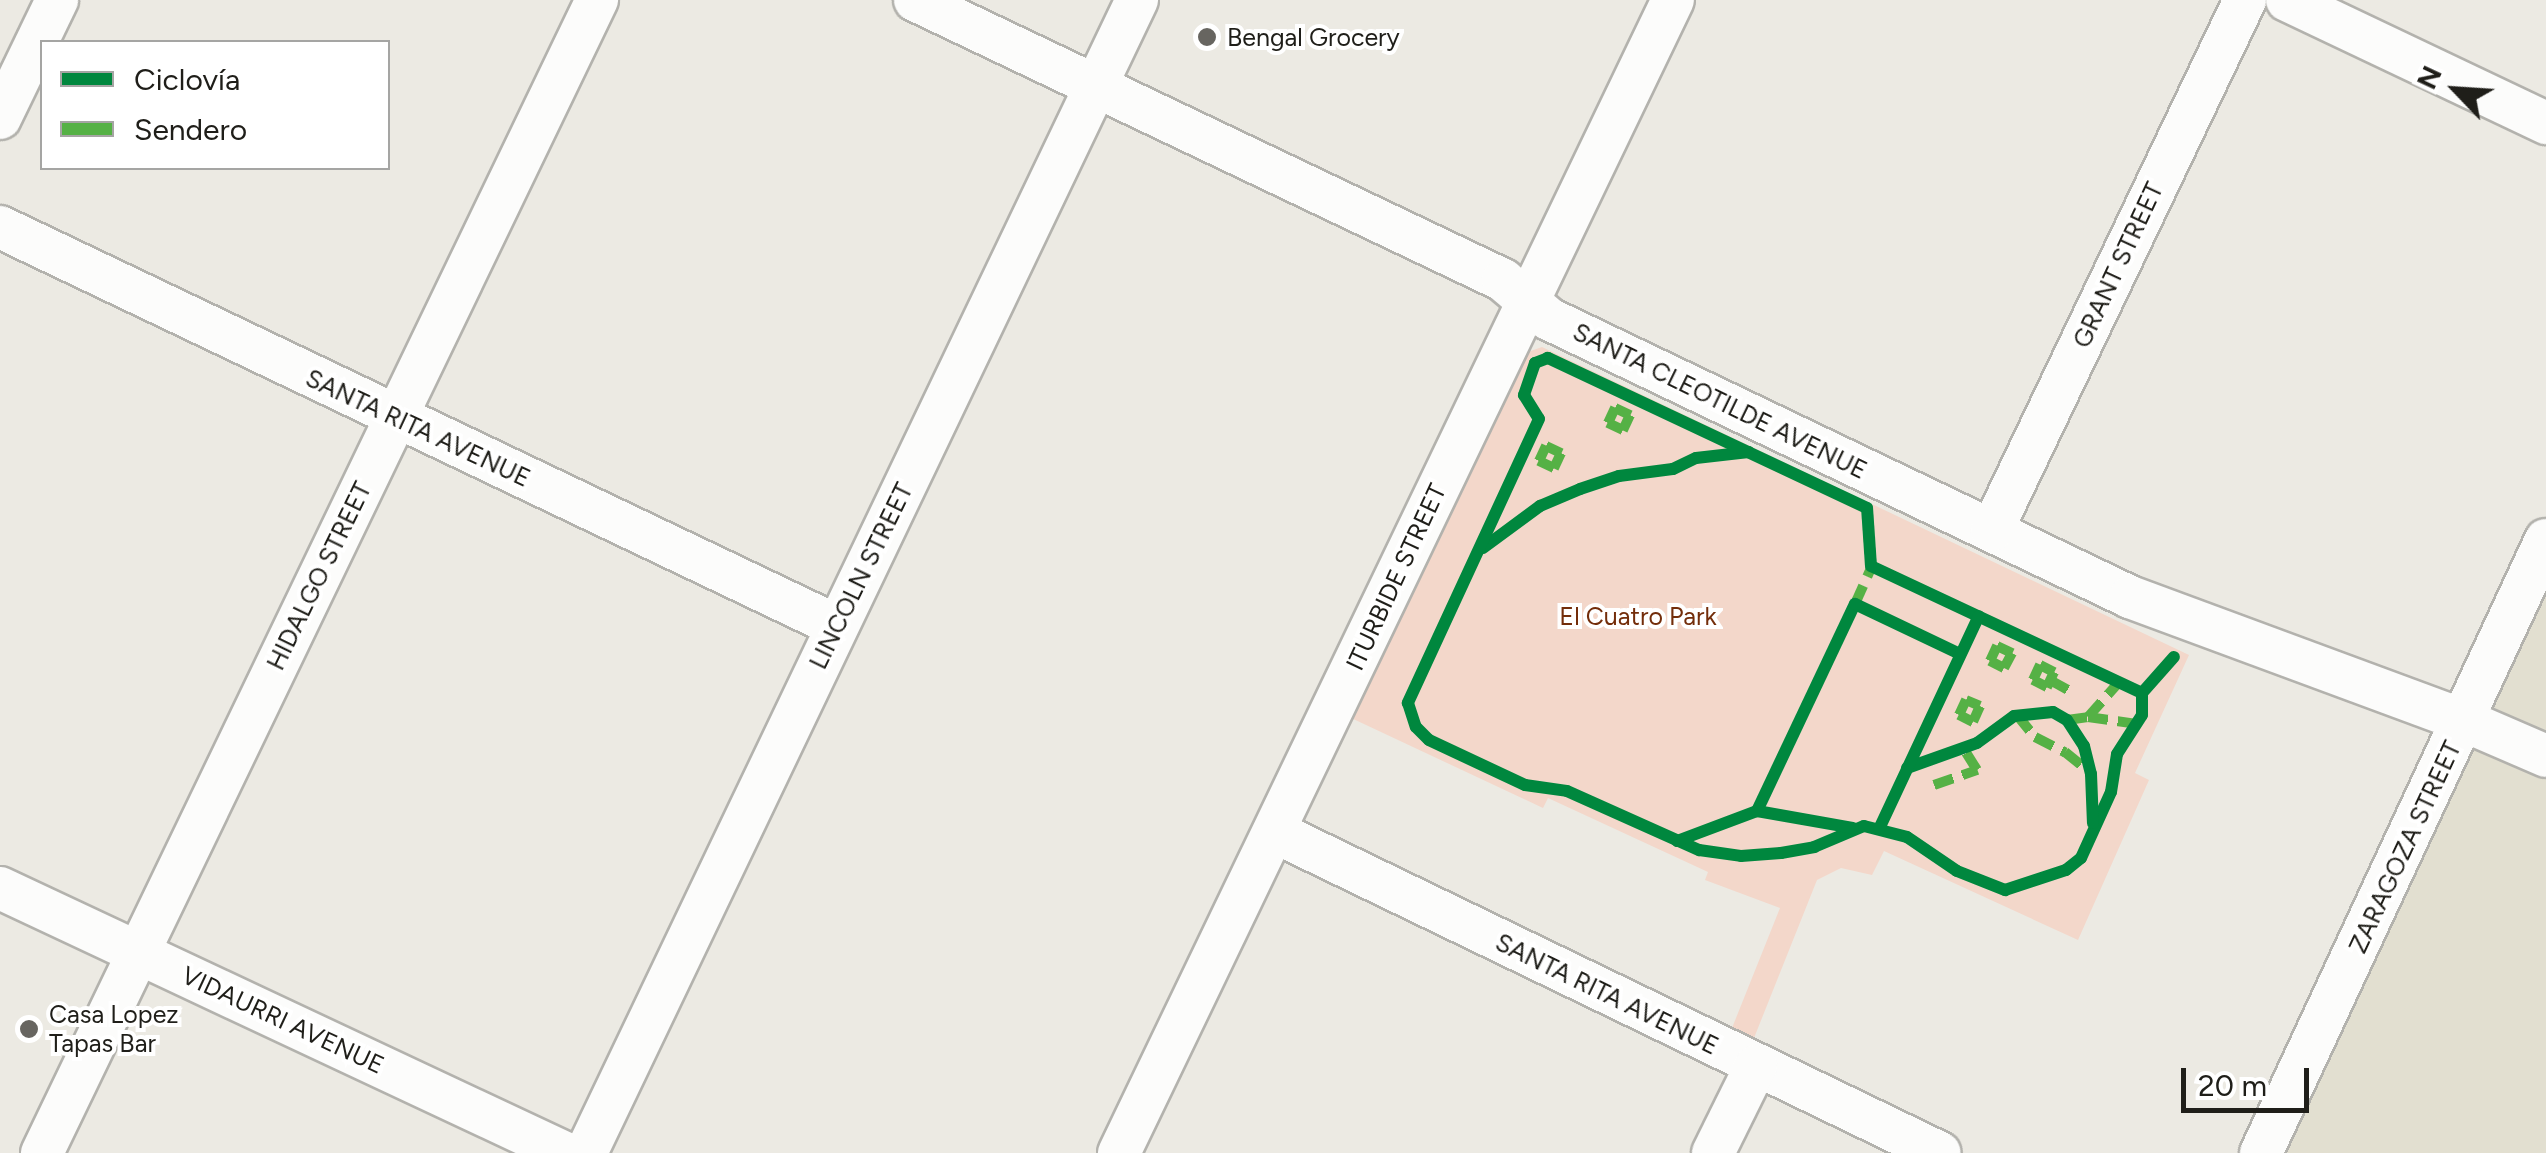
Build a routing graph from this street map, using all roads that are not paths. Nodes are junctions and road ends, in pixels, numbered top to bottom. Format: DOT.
graph roads {
  1 [pos="57,0"];
  2 [pos="597,0"];
  3 [pos="915,0"];
  4 [pos="1137,0"];
  5 [pos="1673,0"];
  6 [pos="2244,0"];
  7 [pos="2287,0"];
  8 [pos="1096,86"];
  9 [pos="0,118"];
  10 [pos="2546,122"];
  11 [pos="0,227"];
  12 [pos="1527,300"];
  13 [pos="395,418"];
  14 [pos="1992,530"];
  15 [pos="2546,540"];
  16 [pos="837,626"];
  17 [pos="2463,720"];
  18 [pos="2546,756"];
  19 [pos="1275,832"];
  20 [pos="0,888"];
  21 [pos="139,953"];
  22 [pos="1756,1066"];
  23 [pos="42,1153"];
  24 [pos="566,1153"];
  25 [pos="586,1153"];
  26 [pos="1119,1153"];
  27 [pos="1714,1153"];
  28 [pos="1940,1153"];
  29 [pos="2261,1153"];
  1 -- 9 [label="street"];
  2 -- 13 [label="street, HIDALGO STREET"];
  3 -- 8 [label="street, SANTA CLEOTILDE AVENUE"];
  4 -- 8 [label="street, LINCOLN STREET"];
  5 -- 12 [label="street, ITURBIDE STREET"];
  6 -- 14 [label="street, GRANT STREET"];
  7 -- 10 [label="street"];
  8 -- 12 [label="street, SANTA CLEOTILDE AVENUE"];
  8 -- 16 [label="street, LINCOLN STREET"];
  11 -- 13 [label="street, SANTA RITA AVENUE"];
  12 -- 14 [label="street, SANTA CLEOTILDE AVENUE"];
  12 -- 19 [label="street, ITURBIDE STREET"];
  13 -- 16 [label="street, SANTA RITA AVENUE"];
  13 -- 21 [label="street, HIDALGO STREET"];
  14 -- 17 [label="street, SANTA CLEOTILDE AVENUE"];
  15 -- 17 [label="street, ZARAGOZA STREET"];
  16 -- 25 [label="street, LINCOLN STREET"];
  17 -- 18 [label="street, SANTA CLEOTILDE AVENUE"];
  17 -- 29 [label="street, ZARAGOZA STREET"];
  19 -- 22 [label="street, SANTA RITA AVENUE"];
  19 -- 26 [label="street, ITURBIDE STREET"];
  20 -- 21 [label="street, VIDAURRI AVENUE"];
  21 -- 23 [label="street, HIDALGO STREET"];
  21 -- 24 [label="street, VIDAURRI AVENUE"];
  22 -- 27 [label="street"];
  22 -- 28 [label="street, SANTA RITA AVENUE"];
}
